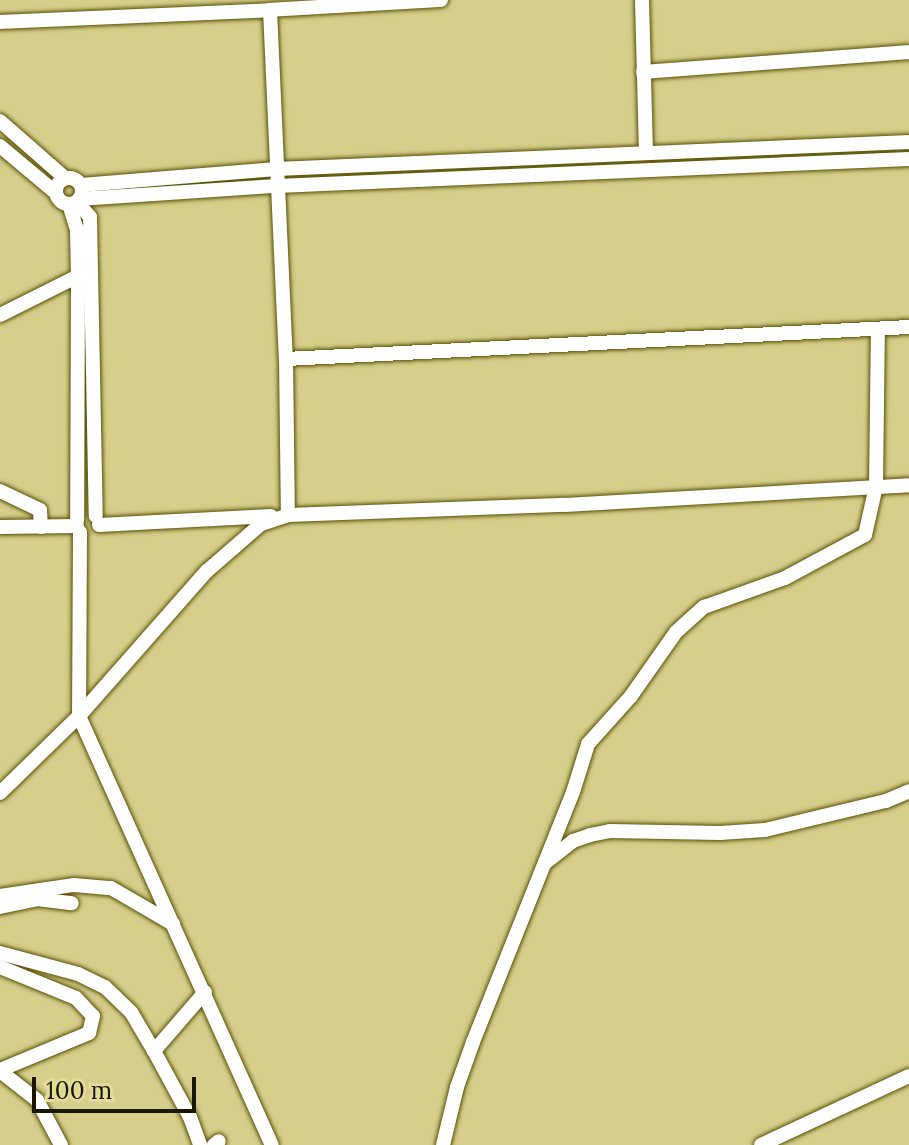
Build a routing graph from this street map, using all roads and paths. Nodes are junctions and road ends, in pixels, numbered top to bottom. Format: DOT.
graph roads {
  1 [pos="441,0"];
  2 [pos="642,0"];
  3 [pos="270,10"];
  4 [pos="0,22"];
  5 [pos="909,52"];
  6 [pos="643,72"];
  7 [pos="0,121"];
  8 [pos="909,142"];
  9 [pos="0,146"];
  10 [pos="646,153"];
  11 [pos="909,159"];
  12 [pos="276,169"];
  13 [pos="65,178"];
  14 [pos="277,186"];
  15 [pos="56,193"];
  16 [pos="77,198"];
  17 [pos="78,276"];
  18 [pos="0,315"];
  19 [pos="909,327"];
  20 [pos="878,329"];
  21 [pos="286,359"];
  22 [pos="909,485"];
  23 [pos="876,486"];
  24 [pos="0,491"];
  25 [pos="288,515"];
  26 [pos="97,521"];
  27 [pos="78,526"];
  28 [pos="0,527"];
  29 [pos="41,527"];
  30 [pos="79,716"];
  31 [pos="909,791"];
  32 [pos="0,793"];
  33 [pos="542,866"];
  34 [pos="0,896"];
  35 [pos="72,903"];
  36 [pos="0,907"];
  37 [pos="173,924"];
  38 [pos="0,953"];
  39 [pos="0,967"];
  40 [pos="205,992"];
  41 [pos="154,1051"];
  42 [pos="0,1070"];
  43 [pos="909,1076"];
  44 [pos="61,1145"];
  45 [pos="200,1145"];
  46 [pos="272,1145"];
  47 [pos="443,1145"];
  48 [pos="761,1145"];
  1 -- 3 [label="street"];
  2 -- 6 [label="street"];
  3 -- 4 [label="street"];
  3 -- 12 [label="street"];
  5 -- 6 [label="street"];
  6 -- 10 [label="street"];
  7 -- 13 [label="street"];
  8 -- 10 [label="street"];
  9 -- 15 [label="street"];
  10 -- 12 [label="street"];
  11 -- 14 [label="street"];
  12 -- 14 [label="street"];
  12 -- 16 [label="street"];
  13 -- 15 [label="street"];
  13 -- 16 [label="street"];
  14 -- 16 [label="street"];
  14 -- 21 [label="street"];
  15 -- 16 [label="street"];
  16 -- 17 [label="street"];
  16 -- 26 [label="street"];
  17 -- 18 [label="street"];
  17 -- 27 [label="street"];
  19 -- 20 [label="street"];
  20 -- 21 [label="street"];
  20 -- 23 [label="street"];
  21 -- 25 [label="street"];
  22 -- 23 [label="street"];
  23 -- 25 [label="street"];
  23 -- 33 [label="street"];
  24 -- 29 [label="street"];
  25 -- 26 [label="street"];
  25 -- 30 [label="street"];
  26 -- 27 [label="street"];
  27 -- 29 [label="street"];
  27 -- 30 [label="street"];
  28 -- 29 [label="street"];
  30 -- 32 [label="street"];
  30 -- 37 [label="street"];
  31 -- 33 [label="street"];
  33 -- 47 [label="street"];
  34 -- 37 [label="street"];
  35 -- 36 [label="street"];
  37 -- 40 [label="street"];
  38 -- 41 [label="street"];
  39 -- 42 [label="street"];
  40 -- 41 [label="street"];
  40 -- 46 [label="street"];
  41 -- 45 [label="street"];
  42 -- 44 [label="street"];
  43 -- 48 [label="street"];
}
